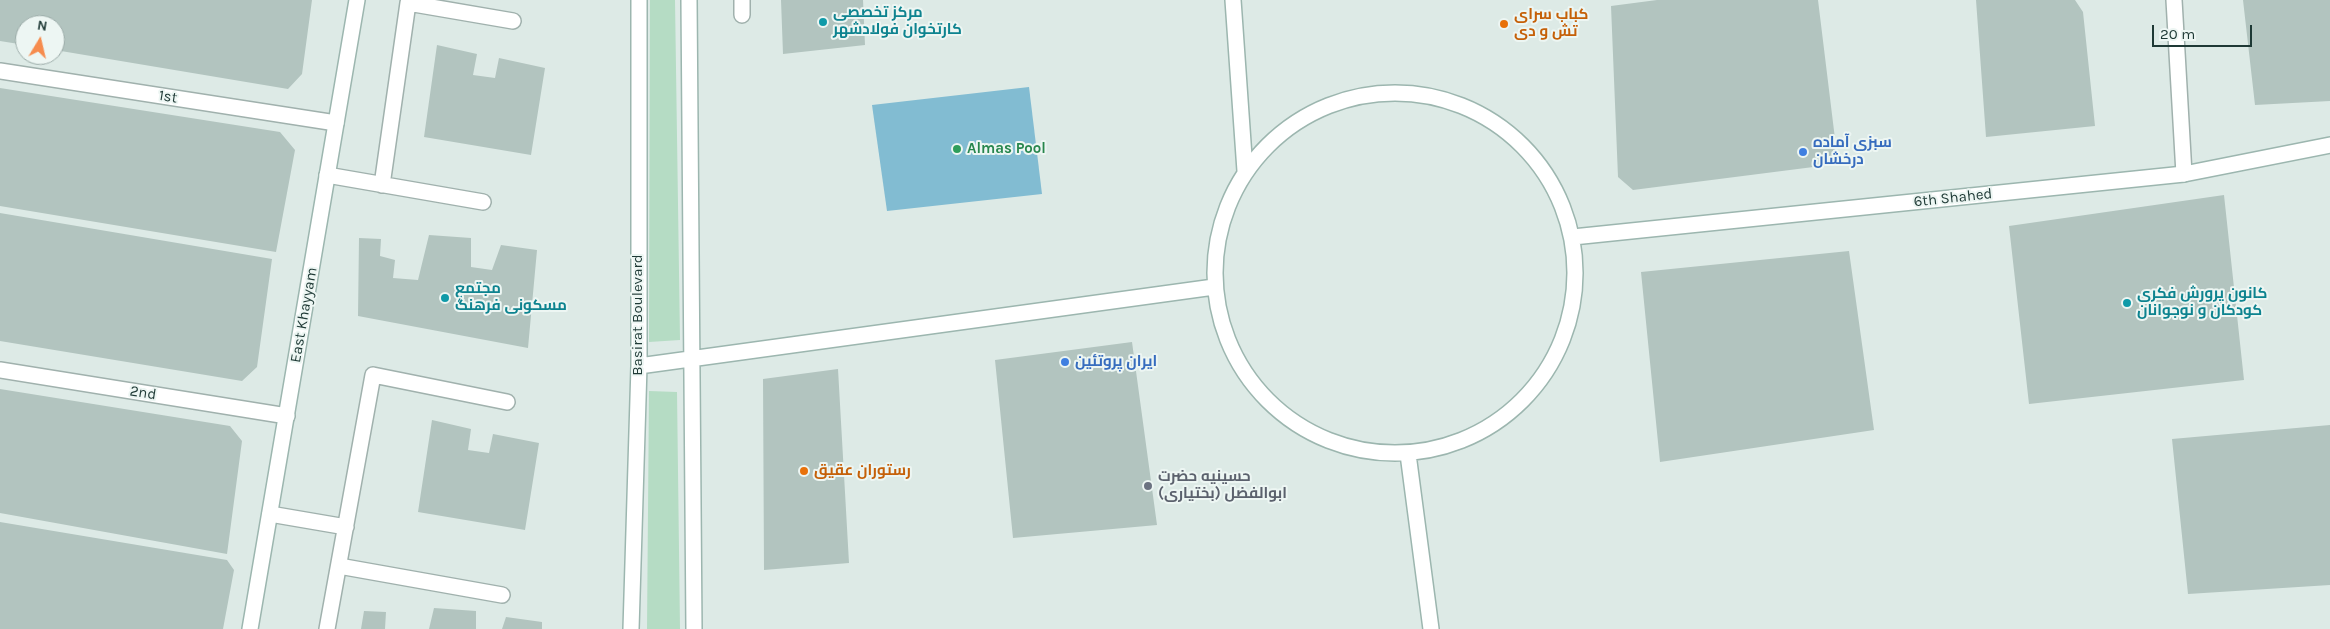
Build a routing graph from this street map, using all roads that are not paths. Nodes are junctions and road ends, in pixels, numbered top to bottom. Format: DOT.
graph roads {
  1 [pos="357,0"];
  2 [pos="639,0"];
  3 [pos="689,0"];
  4 [pos="1233,0"];
  5 [pos="2174,0"];
  6 [pos="513,21"];
  7 [pos="0,71"];
  8 [pos="336,123"];
  9 [pos="2330,145"];
  10 [pos="1245,171"];
  11 [pos="2184,174"];
  12 [pos="327,175"];
  13 [pos="382,185"];
  14 [pos="483,202"];
  15 [pos="1573,237"];
  16 [pos="1214,287"];
  17 [pos="691,361"];
  18 [pos="639,366"];
  19 [pos="0,370"];
  20 [pos="507,402"];
  21 [pos="287,416"];
  22 [pos="1408,454"];
  23 [pos="270,514"];
  24 [pos="346,527"];
  25 [pos="339,566"];
  26 [pos="502,596"];
  27 [pos="250,629"];
  28 [pos="327,629"];
  29 [pos="631,629"];
  30 [pos="694,629"];
  31 [pos="1431,629"];
  1 -- 8 [label="street, East Khayyam"];
  2 -- 18 [label="street, Basirat Boulevard"];
  3 -- 17 [label="street"];
  4 -- 10 [label="street"];
  5 -- 11 [label="street"];
  6 -- 13 [label="street"];
  7 -- 8 [label="street, 1st"];
  8 -- 12 [label="street, East Khayyam"];
  9 -- 11 [label="street, 6th Shahed"];
  10 -- 15 [label="street"];
  10 -- 16 [label="street"];
  11 -- 15 [label="street, 6th Shahed"];
  12 -- 13 [label="street"];
  12 -- 21 [label="street, East Khayyam"];
  13 -- 14 [label="street"];
  15 -- 22 [label="street"];
  16 -- 17 [label="street"];
  16 -- 22 [label="street"];
  17 -- 18 [label="street"];
  17 -- 30 [label="street"];
  18 -- 29 [label="street, Basirat Boulevard"];
  19 -- 21 [label="street, 2nd"];
  20 -- 24 [label="street"];
  21 -- 23 [label="street, East Khayyam"];
  22 -- 31 [label="street"];
  23 -- 24 [label="street"];
  23 -- 27 [label="street, East Khayyam"];
  24 -- 25 [label="street"];
  25 -- 26 [label="street"];
  25 -- 28 [label="street"];
}
